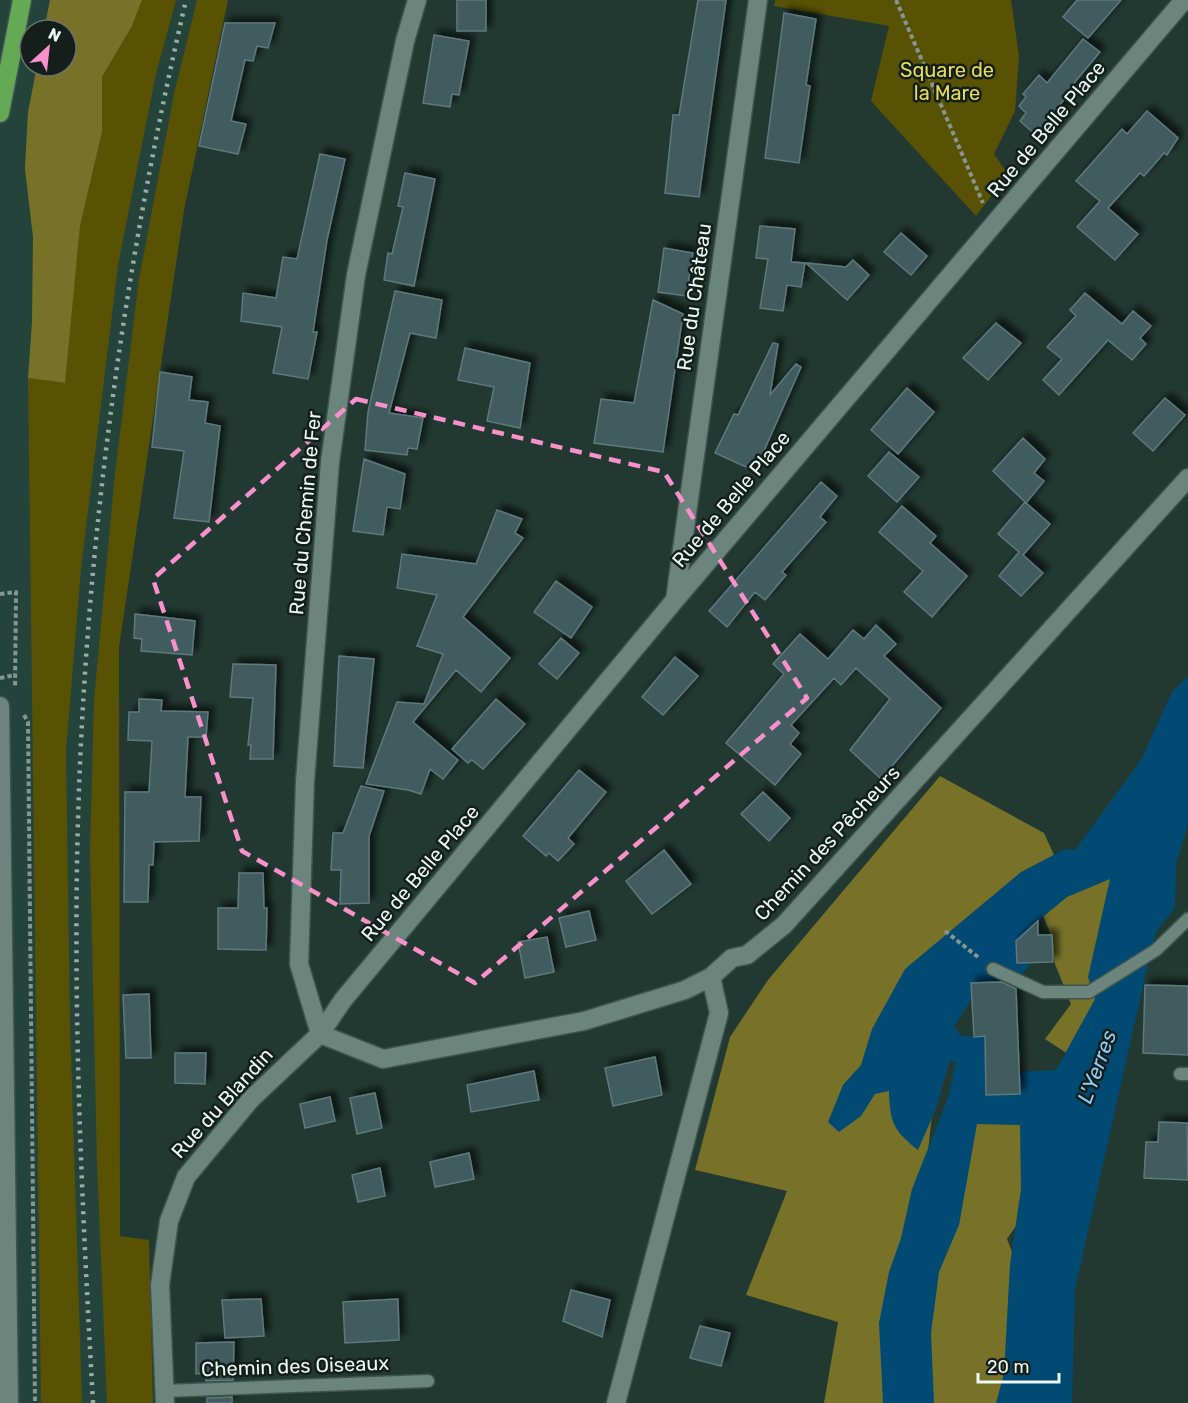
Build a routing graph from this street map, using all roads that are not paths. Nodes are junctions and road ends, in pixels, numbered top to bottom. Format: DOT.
graph roads {
  1 [pos="22,0"];
  2 [pos="417,0"];
  3 [pos="758,0"];
  4 [pos="1184,0"];
  5 [pos="0,112"];
  6 [pos="1188,478"];
  7 [pos="675,600"];
  8 [pos="0,706"];
  9 [pos="1188,919"];
  10 [pos="993,969"];
  11 [pos="711,977"];
  12 [pos="320,1034"];
  13 [pos="428,1381"];
  14 [pos="165,1397"];
  15 [pos="9,1403"];
  16 [pos="616,1403"];
  1 -- 5 [label="highway"];
  2 -- 12 [label="street, Rue du Chemin de Fer"];
  3 -- 7 [label="street, Rue du Château"];
  4 -- 7 [label="street, Rue de Belle Place"];
  6 -- 11 [label="street, Chemin des Pêcheurs"];
  7 -- 12 [label="street, Rue de Belle Place"];
  8 -- 15 [label="street"];
  9 -- 10 [label="lane"];
  11 -- 12 [label="street"];
  11 -- 16 [label="street"];
  12 -- 14 [label="street, Rue du Blandin"];
  13 -- 14 [label="lane, Chemin des Oiseaux"];
}
